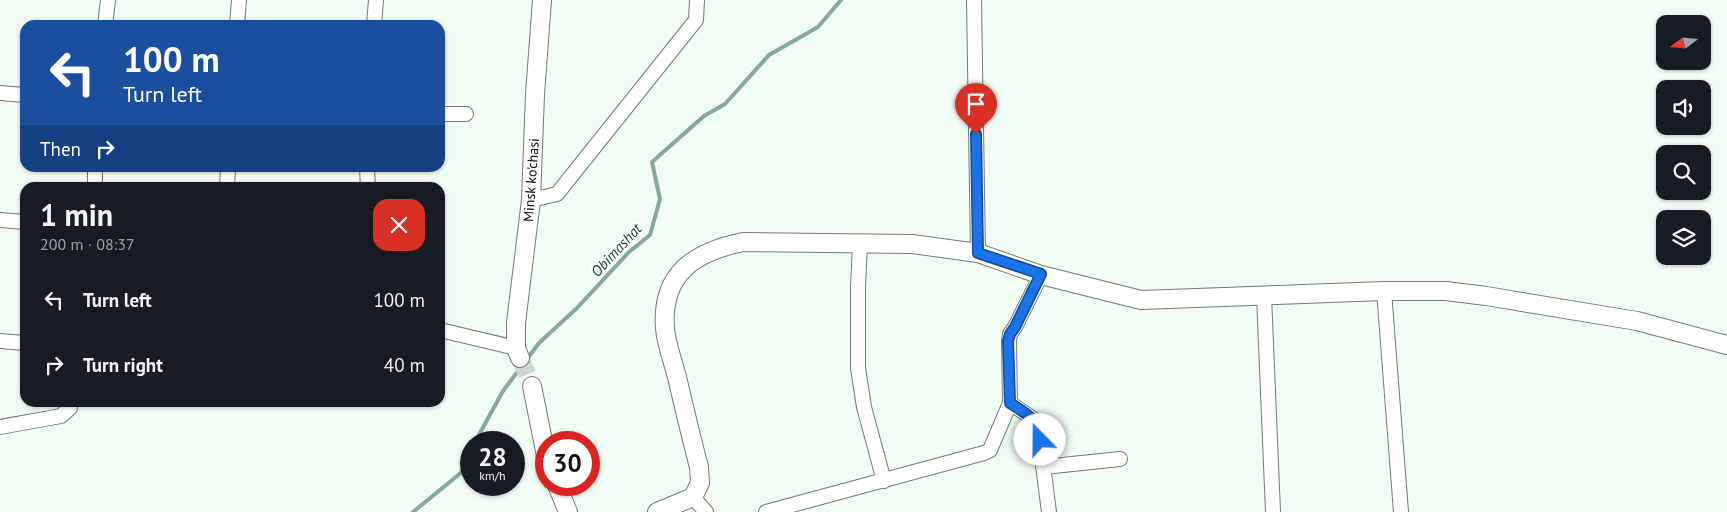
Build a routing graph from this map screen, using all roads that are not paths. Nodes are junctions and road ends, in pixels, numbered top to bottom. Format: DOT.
graph roads {
  1 [pos="108,0"];
  2 [pos="239,0"];
  3 [pos="376,0"];
  4 [pos="542,0"];
  5 [pos="697,0"];
  6 [pos="974,0"];
  7 [pos="106,20"];
  8 [pos="237,20"];
  9 [pos="374,20"];
  10 [pos="0,93"];
  11 [pos="20,95"];
  12 [pos="445,114"];
  13 [pos="466,114"];
  14 [pos="531,200"];
  15 [pos="0,220"];
  16 [pos="20,222"];
  17 [pos="860,244"];
  18 [pos="978,253"];
  19 [pos="1041,274"];
  20 [pos="1384,291"];
  21 [pos="1264,296"];
  22 [pos="445,331"];
  23 [pos="0,341"];
  24 [pos="20,343"];
  25 [pos="1727,345"];
  26 [pos="518,353"];
  27 [pos="532,386"];
  28 [pos="1010,403"];
  29 [pos="70,407"];
  30 [pos="0,428"];
  31 [pos="541,431"];
  32 [pos="1120,459"];
  33 [pos="1044,466"];
  34 [pos="884,481"];
  35 [pos="561,496"];
  36 [pos="694,497"];
  37 [pos="568,512"];
  38 [pos="657,512"];
  39 [pos="706,512"];
  40 [pos="766,512"];
  41 [pos="1049,512"];
  42 [pos="1273,512"];
  43 [pos="1401,512"];
  1 -- 7 [label="street"];
  2 -- 8 [label="street"];
  3 -- 9 [label="street"];
  4 -- 14 [label="street, Minsk ko'chasi"];
  5 -- 14 [label="street"];
  6 -- 18 [label="street"];
  10 -- 11 [label="street"];
  12 -- 13 [label="street"];
  14 -- 26 [label="street, Minsk ko'chasi"];
  15 -- 16 [label="street"];
  17 -- 18 [label="street"];
  17 -- 34 [label="street"];
  17 -- 36 [label="street"];
  18 -- 19 [label="street"];
  19 -- 21 [label="street"];
  19 -- 28 [label="street"];
  20 -- 21 [label="street"];
  20 -- 25 [label="street"];
  20 -- 43 [label="street"];
  21 -- 42 [label="street"];
  22 -- 26 [label="street"];
  23 -- 24 [label="street"];
  27 -- 31 [label="street"];
  28 -- 33 [label="street"];
  28 -- 34 [label="street"];
  29 -- 30 [label="street"];
  32 -- 33 [label="street"];
  33 -- 41 [label="street"];
  34 -- 40 [label="street"];
  35 -- 37 [label="street"];
  36 -- 38 [label="street"];
  36 -- 39 [label="street"];
}
